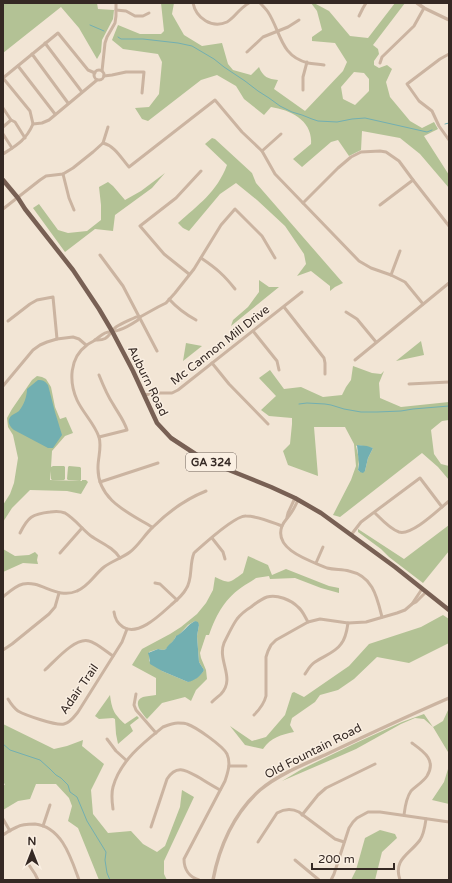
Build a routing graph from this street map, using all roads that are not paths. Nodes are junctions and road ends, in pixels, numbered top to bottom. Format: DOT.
graph roads {
  1 [pos="116,3"];
  2 [pos="193,3"];
  3 [pos="249,3"];
  4 [pos="260,3"];
  5 [pos="366,3"];
  6 [pos="417,3"];
  7 [pos="424,8"];
  8 [pos="116,10"];
  9 [pos="149,13"];
  10 [pos="359,16"];
  11 [pos="299,20"];
  12 [pos="449,20"];
  13 [pos="277,32"];
  14 [pos="45,43"];
  15 [pos="247,52"];
  16 [pos="32,54"];
  17 [pos="449,54"];
  18 [pos="307,62"];
  19 [pos="380,63"];
  20 [pos="324,65"];
  21 [pos="18,66"];
  22 [pos="102,71"];
  23 [pos="95,74"];
  24 [pos="104,76"];
  25 [pos="97,80"];
  26 [pos="303,90"];
  27 [pos="82,92"];
  28 [pos="142,93"];
  29 [pos="68,103"];
  30 [pos="3,108"];
  31 [pos="55,114"];
  32 [pos="11,120"];
  33 [pos="33,124"];
  34 [pos="3,127"];
  35 [pos="108,127"];
  36 [pos="3,134"];
  37 [pos="281,134"];
  38 [pos="25,138"];
  39 [pos="449,140"];
  40 [pos="103,143"];
  41 [pos="12,148"];
  42 [pos="262,151"];
  43 [pos="3,154"];
  44 [pos="201,171"];
  45 [pos="62,174"];
  46 [pos="3,180"];
  47 [pos="413,180"];
  48 [pos="18,198"];
  49 [pos="303,202"];
  50 [pos="380,205"];
  51 [pos="3,209"];
  52 [pos="74,210"];
  53 [pos="449,226"];
  54 [pos="400,251"];
  55 [pos="100,255"];
  56 [pos="201,258"];
  57 [pos="274,258"];
  58 [pos="189,274"];
  59 [pos="391,275"];
  60 [pos="449,283"];
  61 [pos="235,289"];
  62 [pos="302,292"];
  63 [pos="169,299"];
  64 [pos="423,304"];
  65 [pos="284,306"];
  66 [pos="346,312"];
  67 [pos="140,317"];
  68 [pos="196,320"];
  69 [pos="8,321"];
  70 [pos="112,331"];
  71 [pos="253,331"];
  72 [pos="57,339"];
  73 [pos="376,342"];
  74 [pos="86,345"];
  75 [pos="157,351"];
  76 [pos="355,360"];
  77 [pos="212,363"];
  78 [pos="279,370"];
  79 [pos="99,374"];
  80 [pos="325,374"];
  81 [pos="4,381"];
  82 [pos="449,382"];
  83 [pos="409,384"];
  84 [pos="3,386"];
  85 [pos="144,395"];
  86 [pos="268,424"];
  87 [pos="99,437"];
  88 [pos="158,463"];
  89 [pos="100,482"];
  90 [pos="206,491"];
  91 [pos="296,499"];
  92 [pos="449,501"];
  93 [pos="442,507"];
  94 [pos="375,512"];
  95 [pos="282,526"];
  96 [pos="152,527"];
  97 [pos="82,528"];
  98 [pos="20,533"];
  99 [pos="351,535"];
  100 [pos="212,538"];
  101 [pos="323,547"];
  102 [pos="60,553"];
  103 [pos="120,558"];
  104 [pos="225,559"];
  105 [pos="316,563"];
  106 [pos="155,583"];
  107 [pos="424,590"];
  108 [pos="59,593"];
  109 [pos="3,597"];
  110 [pos="177,600"];
  111 [pos="449,610"];
  112 [pos="114,612"];
  113 [pos="382,617"];
  114 [pos="308,622"];
  115 [pos="348,623"];
  116 [pos="127,629"];
  117 [pos="3,650"];
  118 [pos="114,656"];
  119 [pos="45,670"];
  120 [pos="305,674"];
  121 [pos="136,694"];
  122 [pos="449,698"];
  123 [pos="8,699"];
  124 [pos="212,702"];
  125 [pos="254,715"];
  126 [pos="156,733"];
  127 [pos="107,739"];
  128 [pos="412,743"];
  129 [pos="126,760"];
  130 [pos="375,764"];
  131 [pos="229,766"];
  132 [pos="246,766"];
  133 [pos="220,790"];
  134 [pos="50,805"];
  135 [pos="113,809"];
  136 [pos="302,815"];
  137 [pos="404,815"];
  138 [pos="3,819"];
  139 [pos="426,819"];
  140 [pos="449,822"];
  141 [pos="43,826"];
  142 [pos="151,827"];
  143 [pos="10,831"];
  144 [pos="3,835"];
  145 [pos="258,842"];
  146 [pos="344,842"];
  147 [pos="295,860"];
  148 [pos="29,865"];
  149 [pos="38,880"];
  150 [pos="79,880"];
  151 [pos="199,880"];
  152 [pos="213,880"];
  153 [pos="319,880"];
  154 [pos="331,880"];
  155 [pos="400,880"];
  1 -- 8 [label="street"];
  2 -- 3 [label="street"];
  4 -- 13 [label="street"];
  5 -- 10 [label="street"];
  6 -- 7 [label="street"];
  7 -- 12 [label="street"];
  7 -- 19 [label="street"];
  8 -- 9 [label="street"];
  8 -- 22 [label="street"];
  11 -- 13 [label="street"];
  13 -- 15 [label="street"];
  13 -- 18 [label="street"];
  14 -- 16 [label="street"];
  14 -- 23 [label="street"];
  14 -- 27 [label="street"];
  16 -- 21 [label="street"];
  16 -- 29 [label="street"];
  17 -- 39 [label="street"];
  18 -- 20 [label="street"];
  18 -- 26 [label="street"];
  21 -- 31 [label="street"];
  21 -- 33 [label="street"];
  22 -- 23 [label="street"];
  22 -- 24 [label="street"];
  23 -- 25 [label="street"];
  24 -- 25 [label="street"];
  24 -- 28 [label="street"];
  25 -- 27 [label="street"];
  27 -- 29 [label="street"];
  29 -- 31 [label="street"];
  30 -- 32 [label="street"];
  31 -- 33 [label="street"];
  32 -- 34 [label="street"];
  32 -- 38 [label="street"];
  33 -- 38 [label="street"];
  35 -- 40 [label="street"];
  36 -- 41 [label="street"];
  37 -- 42 [label="street"];
  38 -- 41 [label="street"];
  40 -- 42 [label="street"];
  40 -- 45 [label="street"];
  41 -- 43 [label="street"];
  42 -- 49 [label="street"];
  44 -- 58 [label="street"];
  45 -- 48 [label="street"];
  45 -- 52 [label="street"];
  46 -- 48 [label="main road, Auburn Road / GA 324"];
  47 -- 49 [label="street"];
  47 -- 50 [label="street"];
  47 -- 53 [label="street"];
  48 -- 51 [label="street"];
  48 -- 70 [label="main road, Auburn Road / GA 324"];
  49 -- 59 [label="street"];
  54 -- 59 [label="street"];
  55 -- 67 [label="street"];
  56 -- 57 [label="street"];
  56 -- 58 [label="street"];
  56 -- 61 [label="street"];
  58 -- 63 [label="street"];
  59 -- 64 [label="street"];
  60 -- 64 [label="street"];
  62 -- 65 [label="street, Mc Cannon Mill Drive"];
  63 -- 67 [label="street"];
  63 -- 68 [label="street"];
  64 -- 73 [label="street"];
  65 -- 71 [label="street, Mc Cannon Mill Drive"];
  65 -- 80 [label="street"];
  66 -- 73 [label="street"];
  67 -- 70 [label="street"];
  67 -- 75 [label="street"];
  69 -- 72 [label="street"];
  70 -- 74 [label="street"];
  70 -- 85 [label="main road, Auburn Road / GA 324"];
  71 -- 77 [label="street, Mc Cannon Mill Drive"];
  71 -- 78 [label="street"];
  72 -- 74 [label="street"];
  72 -- 81 [label="street"];
  73 -- 76 [label="street"];
  74 -- 87 [label="street"];
  77 -- 85 [label="street, Mc Cannon Mill Drive"];
  77 -- 86 [label="street"];
  79 -- 87 [label="street"];
  81 -- 84 [label="street"];
  82 -- 83 [label="street"];
  85 -- 91 [label="main road, Auburn Road / GA 324"];
  87 -- 89 [label="street"];
  88 -- 89 [label="street"];
  89 -- 96 [label="street"];
  90 -- 96 [label="street"];
  91 -- 95 [label="street"];
  91 -- 99 [label="main road, Auburn Road / GA 324"];
  92 -- 93 [label="street"];
  93 -- 94 [label="street"];
  93 -- 94 [label="street"];
  94 -- 99 [label="street"];
  95 -- 100 [label="street"];
  95 -- 105 [label="street"];
  96 -- 103 [label="street"];
  97 -- 98 [label="street"];
  97 -- 102 [label="street"];
  97 -- 103 [label="street"];
  99 -- 107 [label="main road, Auburn Road / GA 324"];
  100 -- 104 [label="street"];
  100 -- 110 [label="street"];
  101 -- 105 [label="street"];
  103 -- 108 [label="street"];
  105 -- 113 [label="street"];
  106 -- 110 [label="street"];
  107 -- 111 [label="main road, Auburn Road / GA 324"];
  107 -- 113 [label="street"];
  108 -- 109 [label="street"];
  108 -- 117 [label="street"];
  110 -- 116 [label="street"];
  112 -- 116 [label="street"];
  113 -- 115 [label="street"];
  114 -- 115 [label="street"];
  114 -- 124 [label="street"];
  114 -- 125 [label="street"];
  115 -- 120 [label="street"];
  116 -- 118 [label="street, Adair Trail"];
  118 -- 119 [label="street"];
  118 -- 123 [label="street, Adair Trail"];
  121 -- 126 [label="street"];
  122 -- 152 [label="street, Old Fountain Road"];
  126 -- 129 [label="street"];
  126 -- 131 [label="street"];
  127 -- 129 [label="street"];
  128 -- 137 [label="street"];
  129 -- 135 [label="street"];
  130 -- 136 [label="street"];
  131 -- 132 [label="street"];
  131 -- 133 [label="street"];
  133 -- 142 [label="street"];
  133 -- 151 [label="street"];
  134 -- 141 [label="street"];
  136 -- 145 [label="street"];
  136 -- 146 [label="street"];
  137 -- 139 [label="street"];
  137 -- 146 [label="street"];
  138 -- 143 [label="street"];
  139 -- 140 [label="street"];
  139 -- 155 [label="street"];
  141 -- 143 [label="street"];
  141 -- 150 [label="street"];
  143 -- 144 [label="street"];
  146 -- 154 [label="street"];
  147 -- 153 [label="street"];
  148 -- 149 [label="street"];
}
